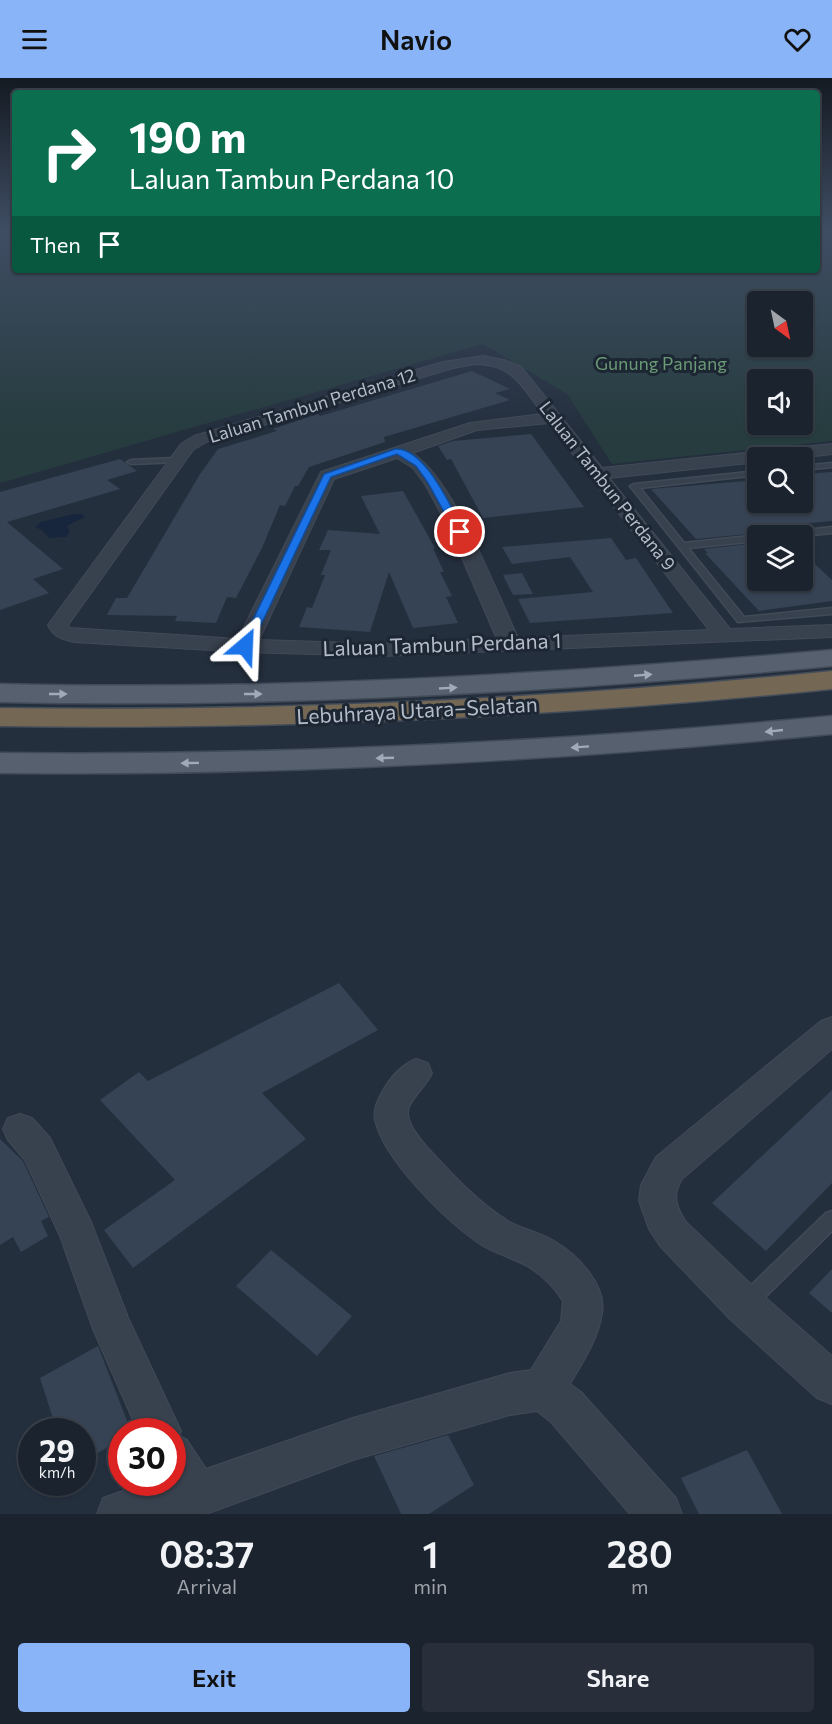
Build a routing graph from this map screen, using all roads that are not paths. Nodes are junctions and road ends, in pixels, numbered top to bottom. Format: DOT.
graph roads {
  1 [pos="477,359"];
  2 [pos="552,418"];
  3 [pos="832,449"];
  4 [pos="398,451"];
  5 [pos="176,460"];
  6 [pos="130,462"];
  7 [pos="832,465"];
  8 [pos="813,467"];
  9 [pos="596,474"];
  10 [pos="747,474"];
  11 [pos="832,530"];
  12 [pos="813,532"];
  13 [pos="747,539"];
  14 [pos="681,546"];
  15 [pos="832,611"];
  16 [pos="58,625"];
  17 [pos="832,630"];
  18 [pos="723,634"];
  19 [pos="510,644"];
  20 [pos="245,646"];
  21 [pos="832,658"];
  22 [pos="832,680"];
  23 [pos="0,693"];
  24 [pos="832,698"];
  25 [pos="0,717"];
  26 [pos="832,725"];
  27 [pos="0,736"];
  28 [pos="0,763"];
  29 [pos="832,1030"];
  30 [pos="416,1073"];
  31 [pos="20,1129"];
  32 [pos="832,1219"];
  33 [pos="744,1305"];
  34 [pos="832,1383"];
  35 [pos="543,1389"];
  36 [pos="154,1418"];
  37 [pos="186,1477"];
  38 [pos="197,1494"];
  39 [pos="119,1514"];
  40 [pos="660,1514"];
  1 -- 2 [label="street, Laluan Tambun Perdana 9"];
  1 -- 5 [label="street, Laluan Tambun Perdana 12"];
  2 -- 4 [label="street"];
  2 -- 9 [label="street, Laluan Tambun Perdana 9"];
  3 -- 9 [label="street"];
  4 -- 19 [label="street"];
  4 -- 20 [label="street"];
  5 -- 6 [label="lane"];
  5 -- 16 [label="street, Laluan Tambun Perdana 12"];
  7 -- 8 [label="lane"];
  9 -- 18 [label="street, Laluan Tambun Perdana 9"];
  10 -- 14 [label="lane"];
  11 -- 12 [label="lane"];
  13 -- 14 [label="lane"];
  14 -- 15 [label="lane"];
  16 -- 20 [label="street, Laluan Tambun Perdana 1"];
  17 -- 18 [label="street, Laluan Tambun Perdana 1"];
  18 -- 19 [label="street, Laluan Tambun Perdana 1"];
  19 -- 20 [label="street, Laluan Tambun Perdana 1"];
  23 -- 21 [label="main road, one-way"];
  22 -- 25 [label="highway, Lebuhraya Utara–Selatan"];
  24 -- 27 [label="highway, Lebuhraya Utara–Selatan"];
  26 -- 28 [label="main road, one-way"];
  29 -- 33 [label="street"];
  30 -- 35 [label="street"];
  31 -- 36 [label="street"];
  32 -- 33 [label="lane"];
  33 -- 34 [label="street"];
  35 -- 38 [label="street"];
  35 -- 40 [label="street"];
  37 -- 38 [label="street"];
  38 -- 39 [label="street"];
}
